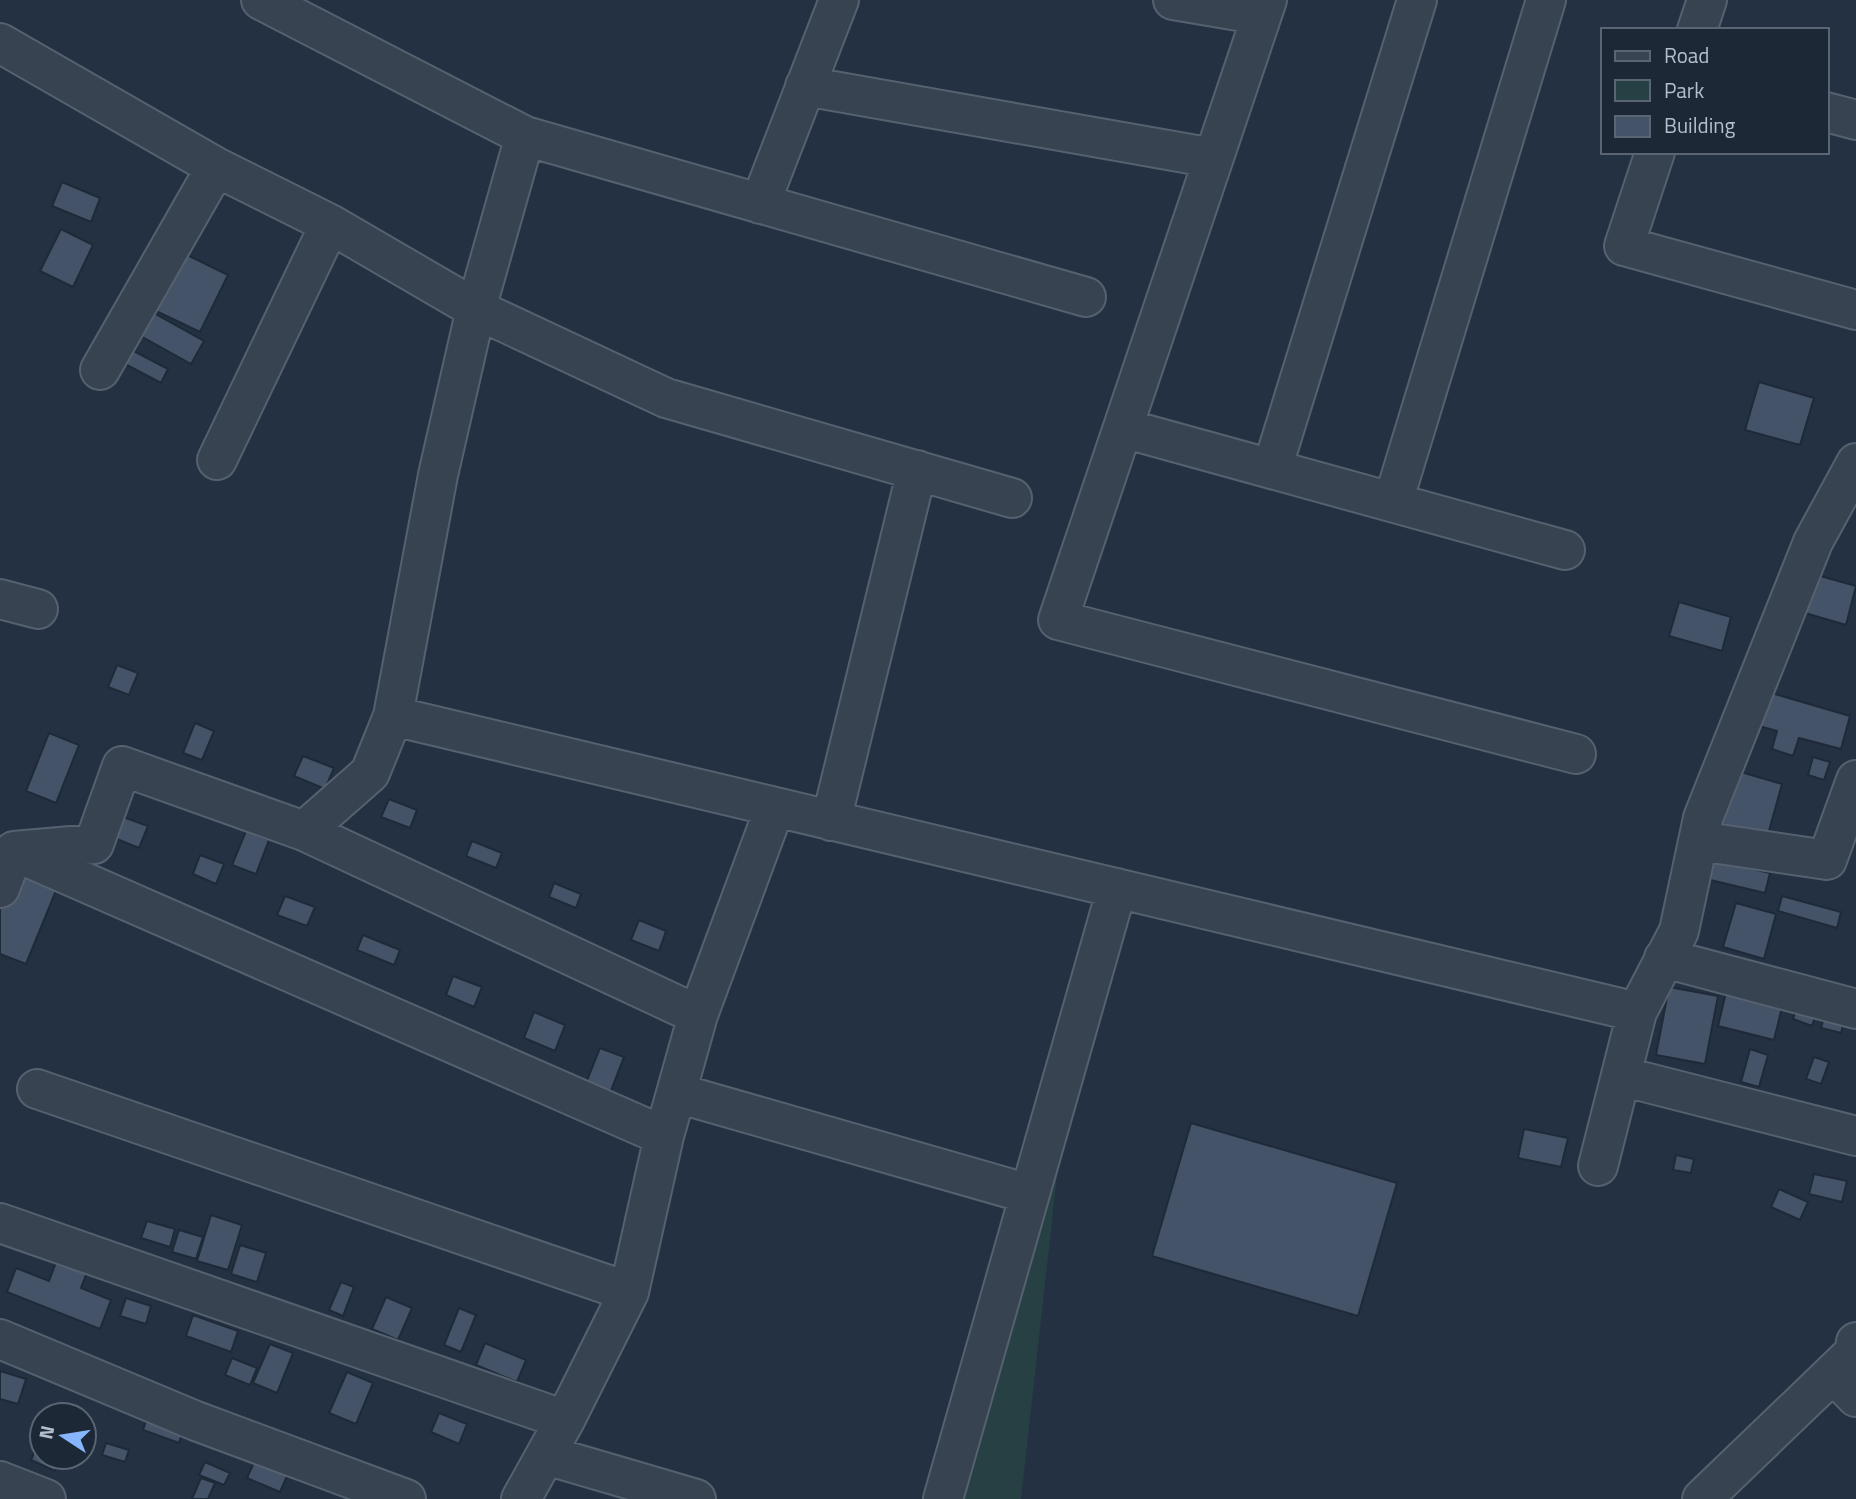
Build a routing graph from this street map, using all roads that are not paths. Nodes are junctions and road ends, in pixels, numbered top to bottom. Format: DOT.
graph roads {
  1 [pos="261,0"];
  2 [pos="839,0"];
  3 [pos="1173,0"];
  4 [pos="1417,0"];
  5 [pos="1546,0"];
  6 [pos="1707,0"];
  7 [pos="1264,8"];
  8 [pos="1698,28"];
  9 [pos="0,43"];
  10 [pos="805,86"];
  11 [pos="1828,113"];
  12 [pos="1856,120"];
  13 [pos="525,136"];
  14 [pos="1654,154"];
  15 [pos="1213,158"];
  16 [pos="216,167"];
  17 [pos="760,204"];
  18 [pos="330,224"];
  19 [pos="1086,298"];
  20 [pos="475,309"];
  21 [pos="1856,310"];
  22 [pos="100,370"];
  23 [pos="1123,428"];
  24 [pos="217,460"];
  25 [pos="1856,463"];
  26 [pos="1272,469"];
  27 [pos="917,470"];
  28 [pos="1012,498"];
  29 [pos="1393,502"];
  30 [pos="1565,550"];
  31 [pos="0,599"];
  32 [pos="38,609"];
  33 [pos="393,716"];
  34 [pos="1576,754"];
  35 [pos="1856,780"];
  36 [pos="775,807"];
  37 [pos="831,821"];
  38 [pos="304,831"];
  39 [pos="1699,841"];
  40 [pos="7,849"];
  41 [pos="0,888"];
  42 [pos="1117,888"];
  43 [pos="1664,958"];
  44 [pos="1856,1009"];
  45 [pos="1637,1012"];
  46 [pos="698,1015"];
  47 [pos="1621,1076"];
  48 [pos="37,1089"];
  49 [pos="677,1093"];
  50 [pos="664,1136"];
  51 [pos="1856,1136"];
  52 [pos="1598,1166"];
  53 [pos="1029,1194"];
  54 [pos="0,1223"];
  55 [pos="629,1292"];
  56 [pos="0,1339"];
  57 [pos="1856,1342"];
  58 [pos="1844,1385"];
  59 [pos="565,1420"];
  60 [pos="546,1455"];
  61 [pos="0,1481"];
  62 [pos="47,1499"];
  63 [pos="405,1499"];
  64 [pos="521,1499"];
  65 [pos="696,1499"];
  66 [pos="943,1499"];
  67 [pos="1702,1499"];
  1 -- 13 [label="street"];
  2 -- 10 [label="street"];
  3 -- 7 [label="street"];
  4 -- 26 [label="street"];
  5 -- 29 [label="street"];
  6 -- 8 [label="street"];
  7 -- 15 [label="street"];
  9 -- 16 [label="street"];
  10 -- 15 [label="street"];
  10 -- 17 [label="street"];
  11 -- 12 [label="street"];
  13 -- 17 [label="street"];
  13 -- 20 [label="street"];
  14 -- 21 [label="street"];
  15 -- 23 [label="street"];
  16 -- 18 [label="street"];
  16 -- 22 [label="street"];
  17 -- 19 [label="street"];
  18 -- 20 [label="street"];
  18 -- 24 [label="street"];
  20 -- 27 [label="street"];
  20 -- 33 [label="street"];
  23 -- 26 [label="street"];
  23 -- 34 [label="street"];
  25 -- 39 [label="street"];
  26 -- 29 [label="street"];
  27 -- 28 [label="street"];
  27 -- 37 [label="street"];
  29 -- 30 [label="street"];
  31 -- 32 [label="street"];
  33 -- 36 [label="street"];
  33 -- 38 [label="street"];
  35 -- 39 [label="street"];
  36 -- 37 [label="street"];
  36 -- 46 [label="street"];
  37 -- 42 [label="street"];
  38 -- 40 [label="street"];
  38 -- 46 [label="street"];
  39 -- 43 [label="street"];
  40 -- 41 [label="street"];
  40 -- 50 [label="street"];
  42 -- 45 [label="street"];
  42 -- 53 [label="street"];
  43 -- 44 [label="street"];
  43 -- 45 [label="street"];
  45 -- 47 [label="street"];
  46 -- 49 [label="street"];
  47 -- 51 [label="street"];
  47 -- 52 [label="street"];
  48 -- 55 [label="street"];
  49 -- 50 [label="street"];
  49 -- 53 [label="street"];
  50 -- 55 [label="street"];
  53 -- 66 [label="street"];
  54 -- 59 [label="street"];
  55 -- 59 [label="street"];
  56 -- 63 [label="street"];
  57 -- 58 [label="street"];
  58 -- 67 [label="street"];
  59 -- 60 [label="street"];
  60 -- 64 [label="street"];
  60 -- 65 [label="street"];
  61 -- 62 [label="street"];
}
